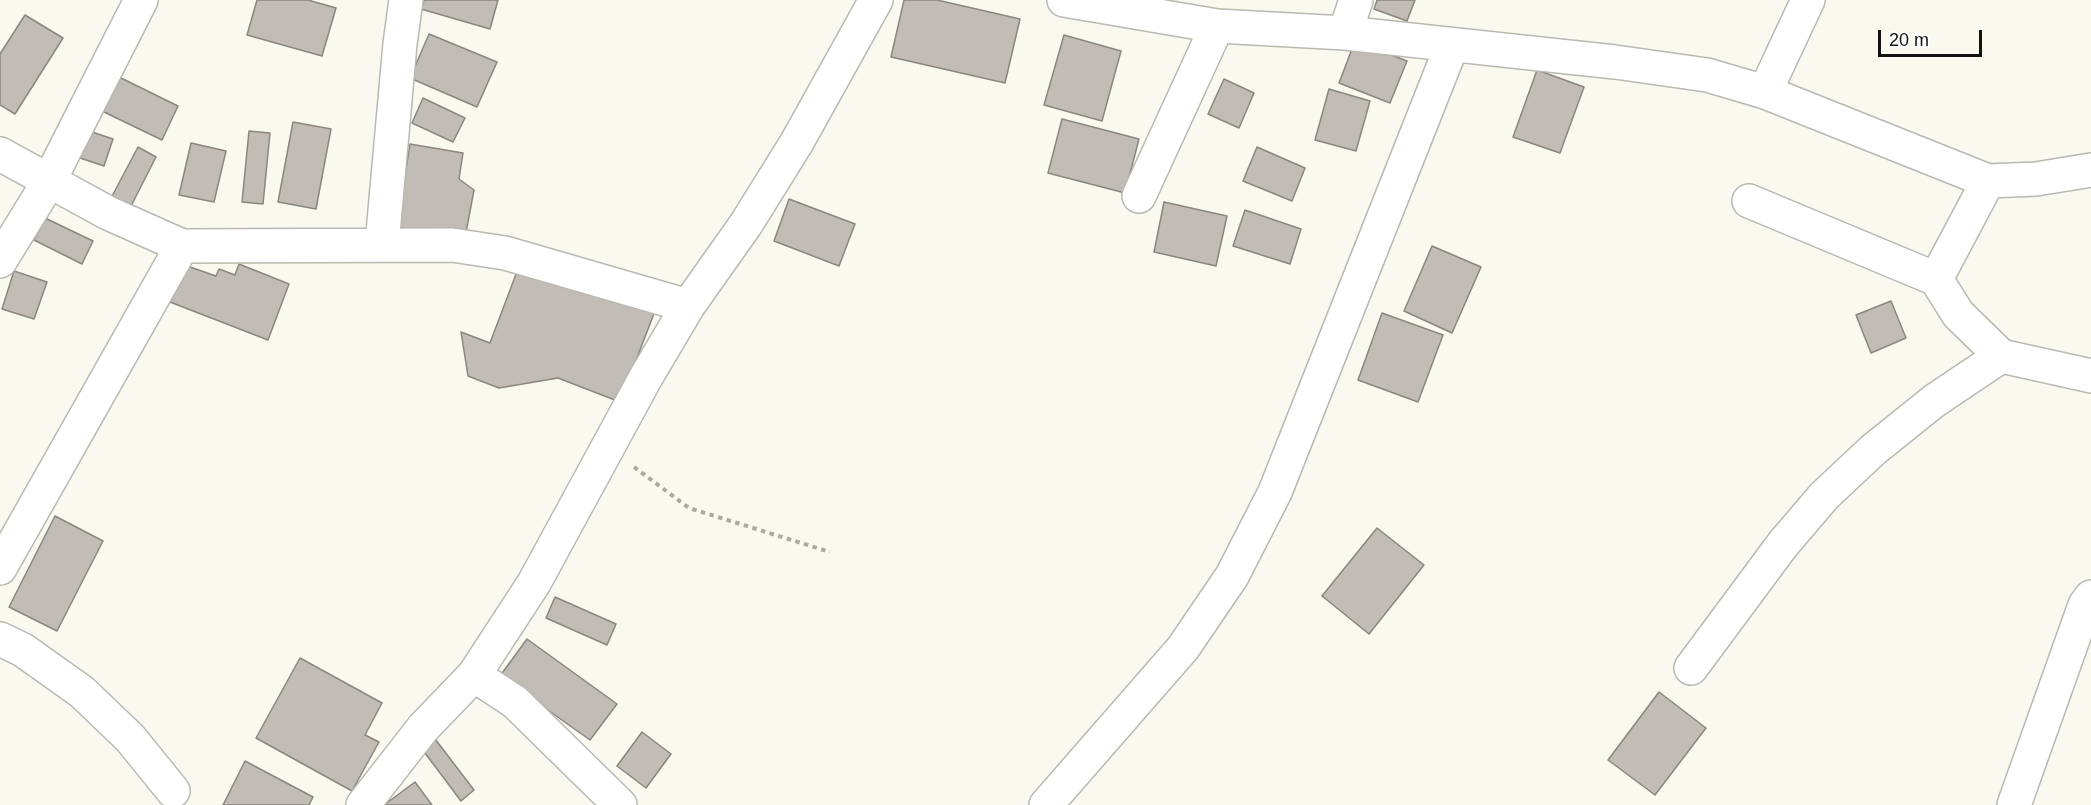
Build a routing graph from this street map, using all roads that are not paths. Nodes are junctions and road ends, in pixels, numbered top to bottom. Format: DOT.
graph roads {
  1 [pos="141,0"];
  2 [pos="406,0"];
  3 [pos="876,0"];
  4 [pos="1064,0"];
  5 [pos="1356,0"];
  6 [pos="1808,0"];
  7 [pos="1217,26"];
  8 [pos="1345,33"];
  9 [pos="1452,45"];
  10 [pos="1765,92"];
  11 [pos="0,154"];
  12 [pos="2091,171"];
  13 [pos="1988,181"];
  14 [pos="48,183"];
  15 [pos="1139,196"];
  16 [pos="1749,201"];
  17 [pos="382,244"];
  18 [pos="182,246"];
  19 [pos="0,261"];
  20 [pos="1936,279"];
  21 [pos="688,306"];
  22 [pos="2001,356"];
  23 [pos="2091,376"];
  24 [pos="0,568"];
  25 [pos="2091,597"];
  26 [pos="0,639"];
  27 [pos="1691,668"];
  28 [pos="474,675"];
  29 [pos="170,800"];
  30 [pos="363,805"];
  31 [pos="620,805"];
  32 [pos="1046,805"];
  33 [pos="2014,805"];
  1 -- 14 [label="street"];
  2 -- 17 [label="street"];
  3 -- 21 [label="street"];
  4 -- 7 [label="street"];
  5 -- 8 [label="street"];
  6 -- 10 [label="street"];
  7 -- 8 [label="street"];
  7 -- 15 [label="street"];
  8 -- 9 [label="street"];
  9 -- 10 [label="street"];
  9 -- 32 [label="street"];
  10 -- 13 [label="street"];
  11 -- 14 [label="street"];
  12 -- 13 [label="street"];
  13 -- 20 [label="street"];
  14 -- 18 [label="street"];
  14 -- 19 [label="street"];
  16 -- 20 [label="street"];
  17 -- 18 [label="street"];
  17 -- 21 [label="street"];
  18 -- 24 [label="street"];
  20 -- 22 [label="street"];
  21 -- 28 [label="street"];
  22 -- 23 [label="street"];
  22 -- 27 [label="street"];
  25 -- 33 [label="street"];
  26 -- 29 [label="street"];
  28 -- 30 [label="street"];
  28 -- 31 [label="street"];
}
